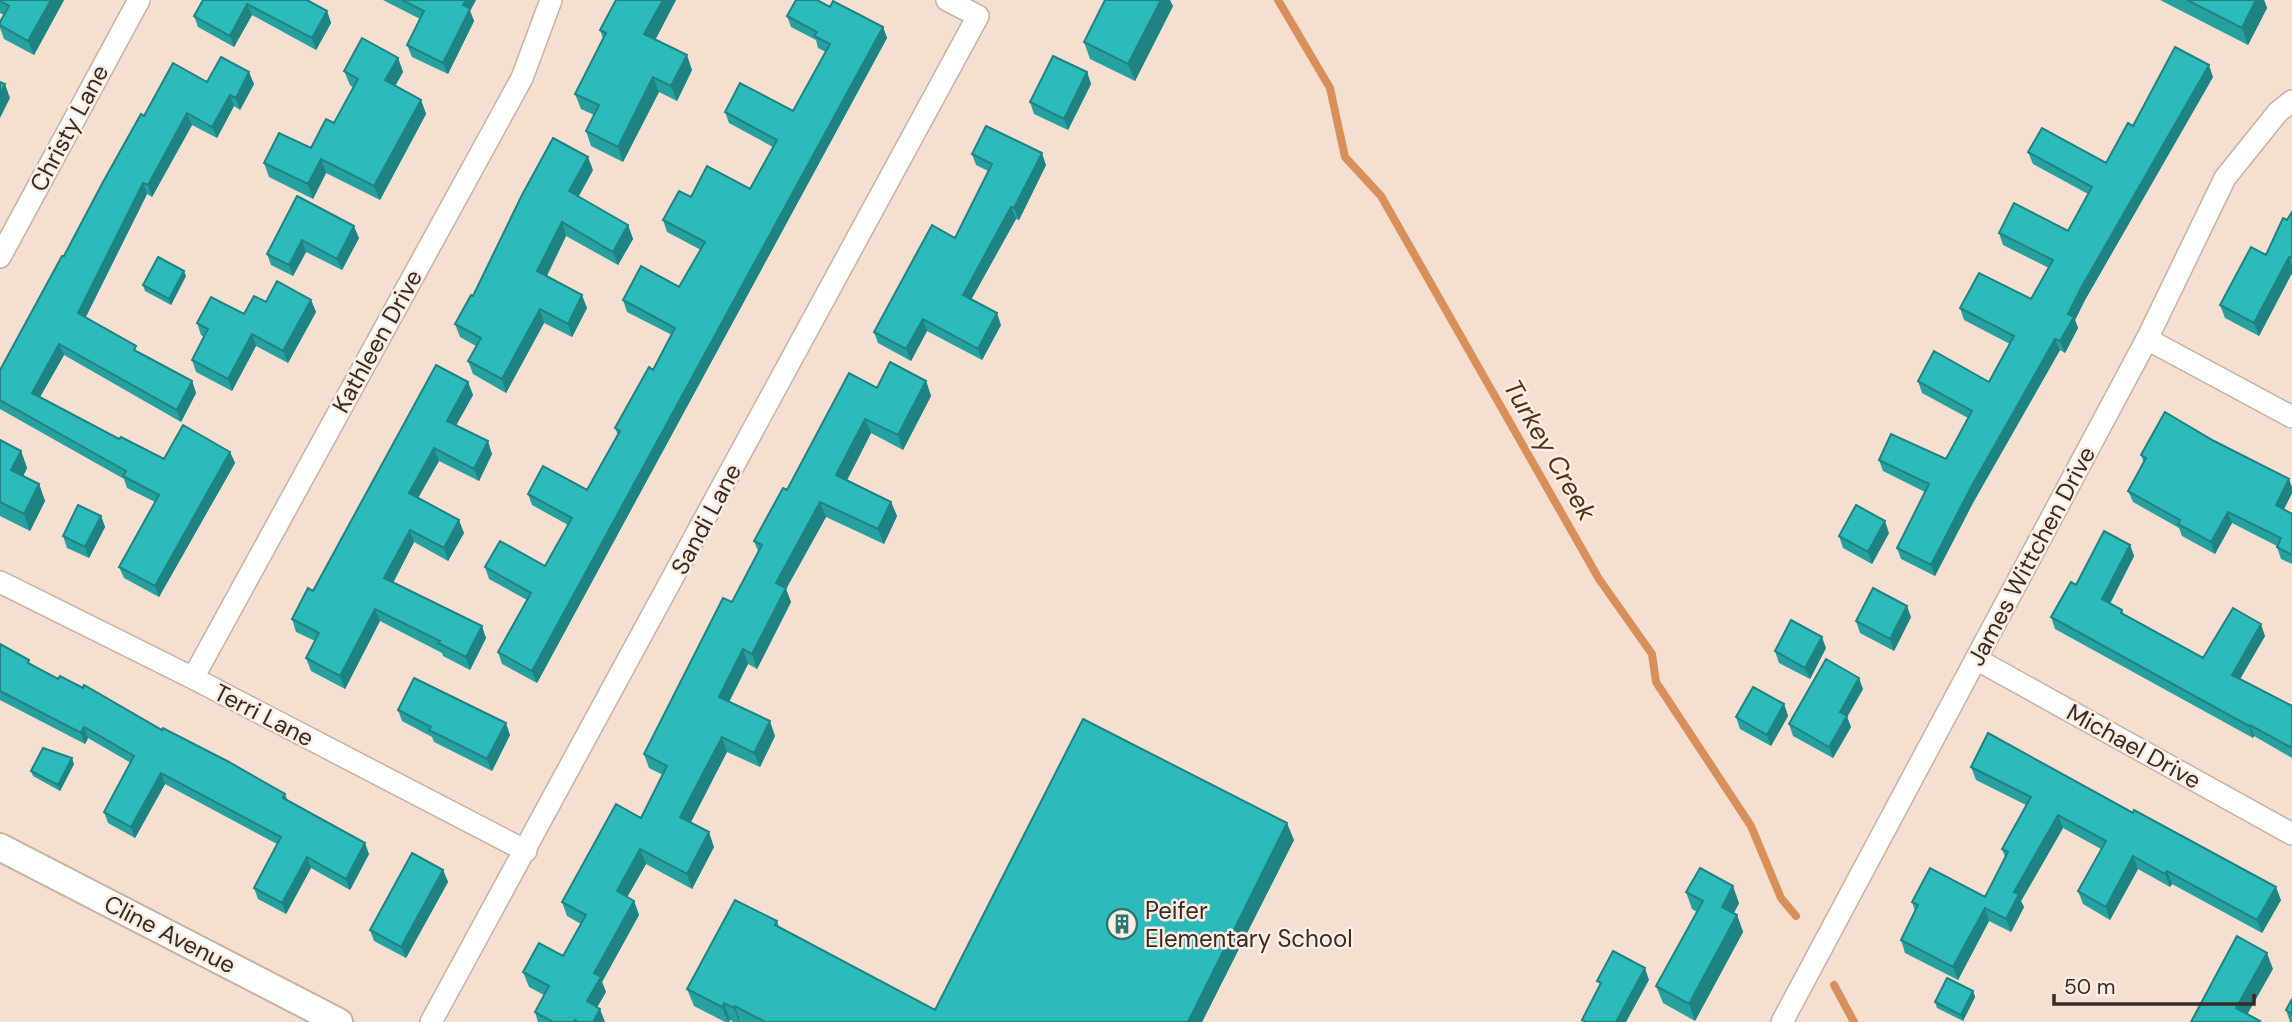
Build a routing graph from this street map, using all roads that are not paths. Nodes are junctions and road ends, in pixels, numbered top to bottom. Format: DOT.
graph roads {
  1 [pos="139,0"];
  2 [pos="551,0"];
  3 [pos="947,0"];
  4 [pos="2292,102"];
  5 [pos="0,257"];
  6 [pos="2147,339"];
  7 [pos="2292,417"];
  8 [pos="0,582"];
  9 [pos="1976,659"];
  10 [pos="193,678"];
  11 [pos="2292,834"];
  12 [pos="0,847"];
  13 [pos="526,851"];
  14 [pos="339,1022"];
  15 [pos="431,1022"];
  16 [pos="1782,1022"];
  1 -- 5 [label="street, Christy Lane"];
  2 -- 10 [label="street, Kathleen Drive"];
  3 -- 13 [label="street, Sandi Lane"];
  4 -- 6 [label="street, James Wittchen Drive"];
  6 -- 7 [label="street"];
  6 -- 9 [label="street, James Wittchen Drive"];
  8 -- 10 [label="street, Terri Lane"];
  9 -- 11 [label="street, Michael Drive"];
  9 -- 16 [label="street, James Wittchen Drive"];
  10 -- 13 [label="street, Terri Lane"];
  12 -- 14 [label="street, Cline Avenue"];
  13 -- 15 [label="street, Sandi Lane"];
}
